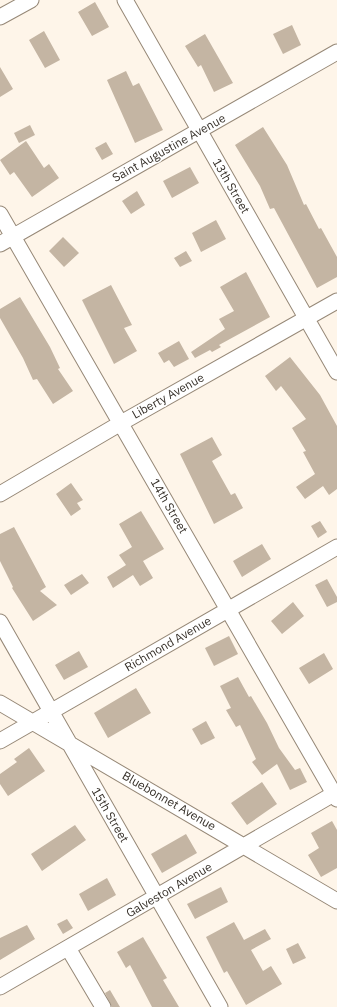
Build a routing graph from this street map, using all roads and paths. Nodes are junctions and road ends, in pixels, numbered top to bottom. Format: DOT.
graph roads {
  1 [pos="31,0"];
  2 [pos="125,0"];
  3 [pos="0,17"];
  4 [pos="337,52"];
  5 [pos="200,131"];
  6 [pos="0,214"];
  7 [pos="6,240"];
  8 [pos="337,301"];
  9 [pos="306,318"];
  10 [pos="337,372"];
  11 [pos="121,423"];
  12 [pos="0,494"];
  13 [pos="337,547"];
  14 [pos="228,609"];
  15 [pos="0,622"];
  16 [pos="0,703"];
  17 [pos="52,711"];
  18 [pos="32,722"];
  19 [pos="0,741"];
  20 [pos="70,744"];
  21 [pos="336,795"];
  22 [pos="246,846"];
  23 [pos="157,897"];
  24 [pos="337,901"];
  25 [pos="68,948"];
  26 [pos="0,987"];
  27 [pos="102,1007"];
  28 [pos="220,1007"];
  1 -- 3 [label="street"];
  2 -- 5 [label="street, 13th Street"];
  4 -- 5 [label="street, Saint Augustine Avenue"];
  5 -- 7 [label="street, Saint Augustine Avenue"];
  5 -- 9 [label="street, 13th Street"];
  6 -- 7 [label="street, 14th Street"];
  7 -- 11 [label="street, 14th Street"];
  8 -- 9 [label="street, Liberty Avenue"];
  9 -- 10 [label="street, 13th Street"];
  9 -- 11 [label="street, Liberty Avenue"];
  11 -- 12 [label="street, Liberty Avenue"];
  11 -- 14 [label="street, 14th Street"];
  13 -- 14 [label="street, Richmond Avenue"];
  14 -- 17 [label="street, Richmond Avenue"];
  14 -- 21 [label="street, 14th Street"];
  15 -- 17 [label="street, 15th Street"];
  16 -- 18 [label="street, Bluebonnet Avenue"];
  17 -- 18 [label="street, Richmond Avenue"];
  17 -- 20 [label="street, 15th Street"];
  18 -- 19 [label="street, Richmond Avenue"];
  18 -- 20 [label="street, Bluebonnet Avenue"];
  20 -- 22 [label="street, Bluebonnet Avenue"];
  20 -- 23 [label="street, 15th Street"];
  21 -- 22 [label="street, Galveston Avenue"];
  22 -- 23 [label="street, Galveston Avenue"];
  22 -- 24 [label="street, Bluebonnet Avenue"];
  23 -- 25 [label="street, Galveston Avenue"];
  23 -- 28 [label="street, 15th Street"];
  25 -- 26 [label="street, Galveston Avenue"];
  25 -- 27 [label="street"];
}
